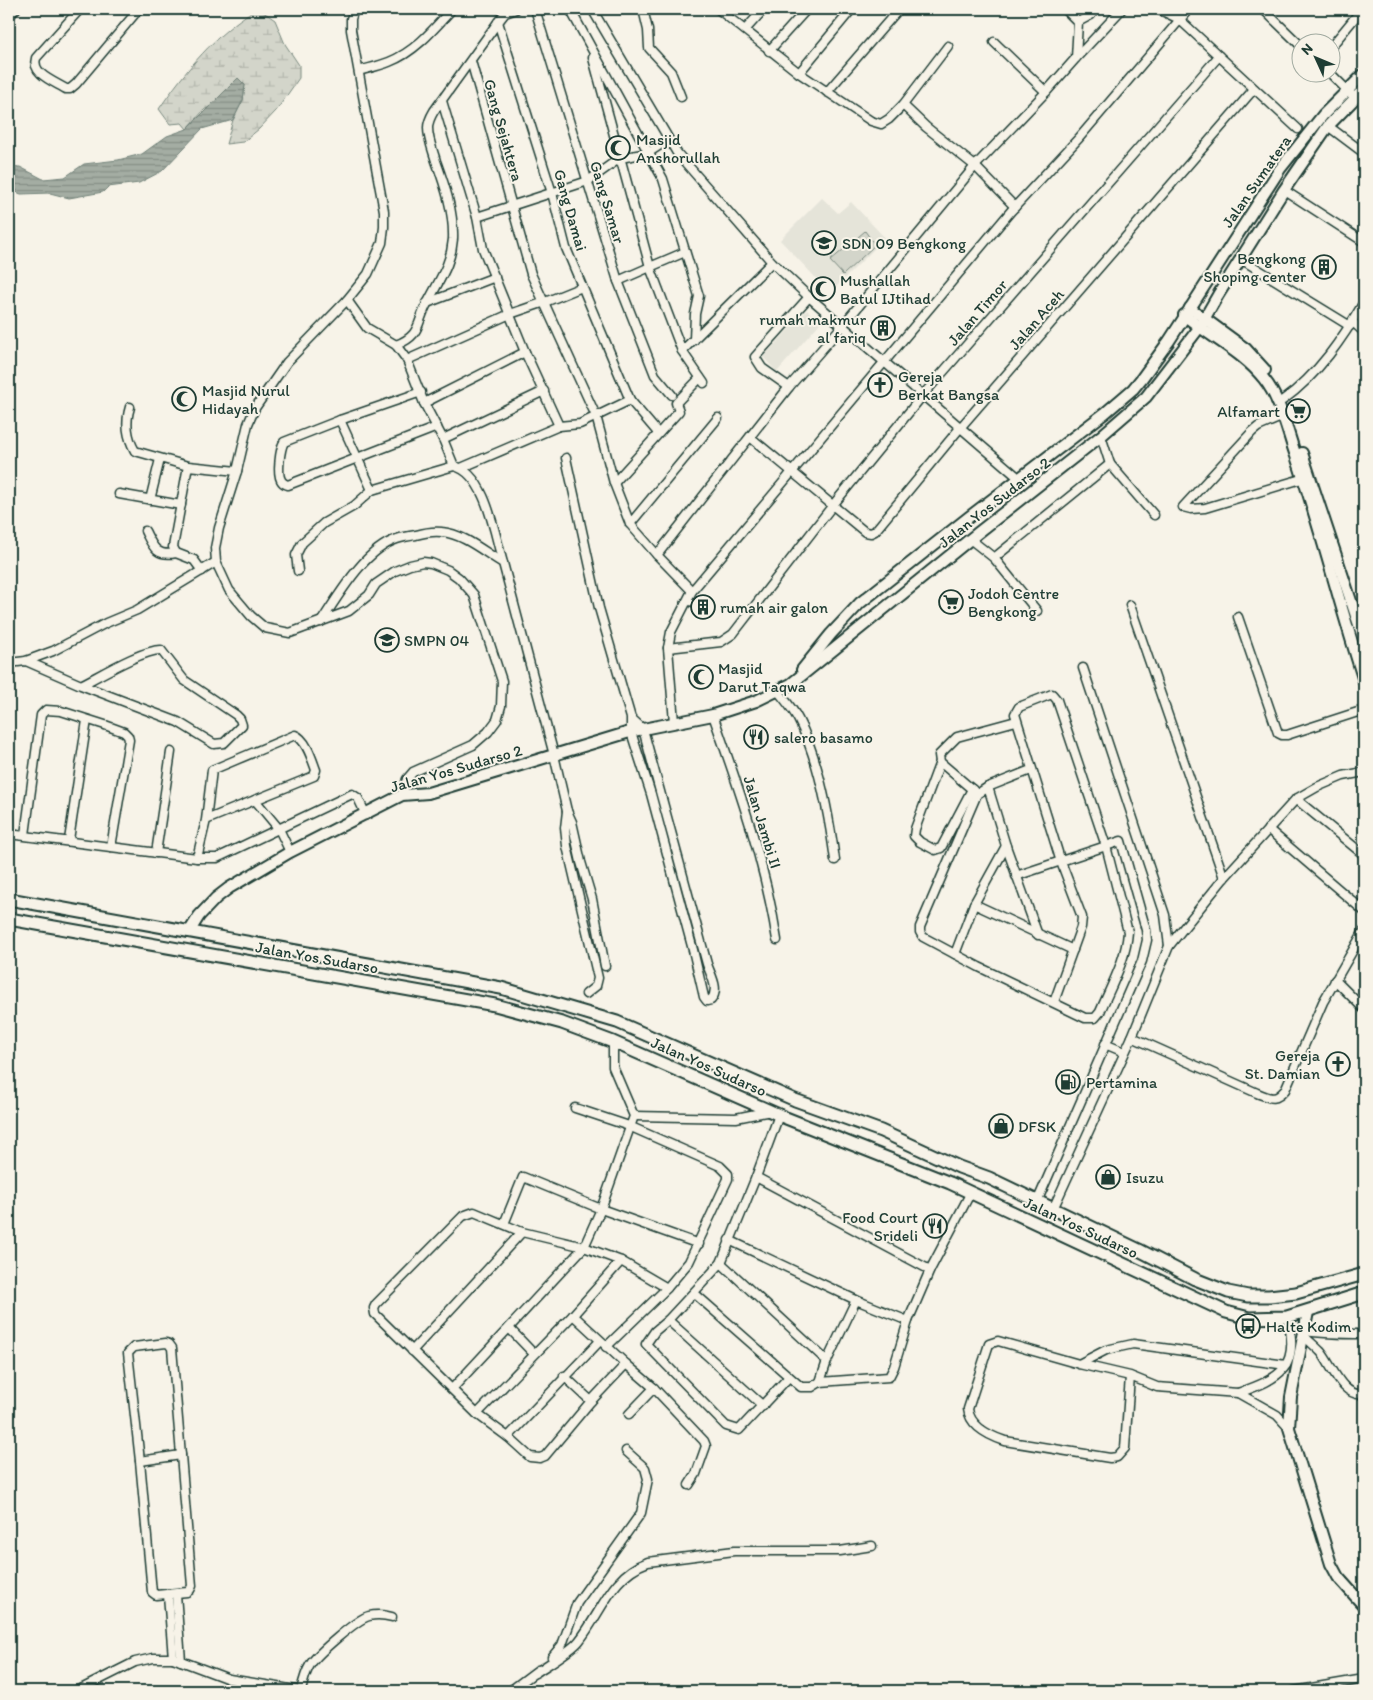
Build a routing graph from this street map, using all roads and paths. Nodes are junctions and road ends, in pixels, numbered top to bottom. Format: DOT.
graph roads {
  1 [pos="16,9"];
  2 [pos="80,9"];
  3 [pos="139,9"];
  4 [pos="354,9"];
  5 [pos="452,9"];
  6 [pos="516,9"];
  7 [pos="535,9"];
  8 [pos="570,9"];
  9 [pos="592,9"];
  10 [pos="643,9"];
  11 [pos="718,9"];
  12 [pos="764,9"];
  13 [pos="807,9"];
  14 [pos="852,9"];
  15 [pos="898,9"];
  16 [pos="1064,9"];
  17 [pos="1095,9"];
  18 [pos="1122,9"];
  19 [pos="1158,9"];
  20 [pos="1189,9"];
  21 [pos="1362,9"];
  22 [pos="1269,11"];
  23 [pos="9,15"];
  24 [pos="1179,19"];
  25 [pos="498,22"];
  26 [pos="1078,22"];
  27 [pos="745,30"];
  28 [pos="1290,34"];
  29 [pos="1340,36"];
  30 [pos="994,42"];
  31 [pos="590,46"];
  32 [pos="948,46"];
  33 [pos="769,51"];
  34 [pos="1219,56"];
  35 [pos="1076,58"];
  36 [pos="471,62"];
  37 [pos="358,71"];
  38 [pos="799,73"];
  39 [pos="1364,74"];
  40 [pos="1338,82"];
  41 [pos="1254,89"];
  42 [pos="1364,89"];
  43 [pos="1346,90"];
  44 [pos="827,92"];
  45 [pos="1046,92"];
  46 [pos="680,97"];
  47 [pos="1355,98"];
  48 [pos="442,101"];
  49 [pos="903,105"];
  50 [pos="1328,126"];
  51 [pos="1298,129"];
  52 [pos="668,140"];
  53 [pos="648,153"];
  54 [pos="1364,153"];
  55 [pos="620,158"];
  56 [pos="974,166"];
  57 [pos="588,181"];
  58 [pos="1284,190"];
  59 [pos="552,193"];
  60 [pos="511,207"];
  61 [pos="1014,207"];
  62 [pos="477,217"];
  63 [pos="1364,242"];
  64 [pos="685,252"];
  65 [pos="1241,259"];
  66 [pos="772,262"];
  67 [pos="650,267"];
  68 [pos="495,277"];
  69 [pos="618,281"];
  70 [pos="582,287"];
  71 [pos="809,297"];
  72 [pos="347,300"];
  73 [pos="545,302"];
  74 [pos="1364,302"];
  75 [pos="427,303"];
  76 [pos="1187,312"];
  77 [pos="510,314"];
  78 [pos="1202,323"];
  79 [pos="1351,324"];
  80 [pos="843,326"];
  81 [pos="1364,332"];
  82 [pos="694,340"];
  83 [pos="396,345"];
  84 [pos="682,351"];
  85 [pos="525,352"];
  86 [pos="407,360"];
  87 [pos="885,362"];
  88 [pos="789,387"];
  89 [pos="544,391"];
  90 [pos="421,392"];
  91 [pos="672,395"];
  92 [pos="923,395"];
  93 [pos="630,400"];
  94 [pos="1283,400"];
  95 [pos="424,403"];
  96 [pos="130,408"];
  97 [pos="1285,415"];
  98 [pos="596,416"];
  99 [pos="718,418"];
  100 [pos="340,420"];
  101 [pos="559,426"];
  102 [pos="437,427"];
  103 [pos="960,428"];
  104 [pos="658,433"];
  105 [pos="1101,436"];
  106 [pos="750,437"];
  107 [pos="443,439"];
  108 [pos="357,458"];
  109 [pos="566,458"];
  110 [pos="160,459"];
  111 [pos="1110,464"];
  112 [pos="188,466"];
  113 [pos="458,467"];
  114 [pos="237,471"];
  115 [pos="794,472"];
  116 [pos="1307,478"];
  117 [pos="1020,479"];
  118 [pos="614,483"];
  119 [pos="372,490"];
  120 [pos="119,494"];
  121 [pos="150,500"];
  122 [pos="181,505"];
  123 [pos="833,505"];
  124 [pos="1154,515"];
  125 [pos="969,517"];
  126 [pos="630,524"];
  127 [pos="981,530"];
  128 [pos="146,531"];
  129 [pos="970,539"];
  130 [pos="176,553"];
  131 [pos="657,555"];
  132 [pos="994,558"];
  133 [pos="216,562"];
  134 [pos="503,563"];
  135 [pos="202,571"];
  136 [pos="298,571"];
  137 [pos="692,591"];
  138 [pos="686,602"];
  139 [pos="694,603"];
  140 [pos="1130,605"];
  141 [pos="1037,611"];
  142 [pos="1238,617"];
  143 [pos="321,622"];
  144 [pos="1364,640"];
  145 [pos="668,648"];
  146 [pos="26,661"];
  147 [pos="9,663"];
  148 [pos="1083,668"];
  149 [pos="1364,680"];
  150 [pos="791,684"];
  151 [pos="81,685"];
  152 [pos="778,691"];
  153 [pos="1364,710"];
  154 [pos="713,715"];
  155 [pos="631,718"];
  156 [pos="86,720"];
  157 [pos="1016,721"];
  158 [pos="674,722"];
  159 [pos="643,729"];
  160 [pos="631,732"];
  161 [pos="171,752"];
  162 [pos="554,755"];
  163 [pos="940,762"];
  164 [pos="1031,770"];
  165 [pos="1364,772"];
  166 [pos="988,787"];
  167 [pos="975,792"];
  168 [pos="402,795"];
  169 [pos="1296,799"];
  170 [pos="255,800"];
  171 [pos="567,812"];
  172 [pos="366,815"];
  173 [pos="206,820"];
  174 [pos="279,829"];
  175 [pos="1268,829"];
  176 [pos="9,834"];
  177 [pos="25,835"];
  178 [pos="69,840"];
  179 [pos="1006,846"];
  180 [pos="1106,846"];
  181 [pos="111,847"];
  182 [pos="290,852"];
  183 [pos="156,854"];
  184 [pos="1364,856"];
  185 [pos="197,858"];
  186 [pos="835,860"];
  187 [pos="1061,862"];
  188 [pos="1016,876"];
  189 [pos="1224,878"];
  190 [pos="9,899"];
  191 [pos="974,904"];
  192 [pos="1364,912"];
  193 [pos="9,919"];
  194 [pos="1364,931"];
  195 [pos="189,932"];
  196 [pos="1038,935"];
  197 [pos="776,940"];
  198 [pos="1361,943"];
  199 [pos="1169,946"];
  200 [pos="1073,950"];
  201 [pos="955,954"];
  202 [pos="605,966"];
  203 [pos="452,978"];
  204 [pos="1335,980"];
  205 [pos="586,994"];
  206 [pos="451,998"];
  207 [pos="1054,1002"];
  208 [pos="558,1004"];
  209 [pos="1364,1009"];
  210 [pos="553,1021"];
  211 [pos="1132,1037"];
  212 [pos="613,1042"];
  213 [pos="1106,1044"];
  214 [pos="1124,1052"];
  215 [pos="575,1108"];
  216 [pos="775,1113"];
  217 [pos="634,1116"];
  218 [pos="630,1126"];
  219 [pos="959,1167"];
  220 [pos="756,1177"];
  221 [pos="950,1183"];
  222 [pos="971,1192"];
  223 [pos="1023,1196"];
  224 [pos="1037,1202"];
  225 [pos="601,1209"];
  226 [pos="1053,1209"];
  227 [pos="1014,1214"];
  228 [pos="504,1224"];
  229 [pos="522,1232"];
  230 [pos="729,1240"];
  231 [pos="698,1244"];
  232 [pos="584,1247"];
  233 [pos="621,1261"];
  234 [pos="721,1263"];
  235 [pos="930,1270"];
  236 [pos="1364,1274"];
  237 [pos="667,1288"];
  238 [pos="694,1293"];
  239 [pos="1364,1293"];
  240 [pos="856,1300"];
  241 [pos="1308,1312"];
  242 [pos="573,1315"];
  243 [pos="1287,1317"];
  244 [pos="668,1320"];
  245 [pos="908,1322"];
  246 [pos="509,1328"];
  247 [pos="1304,1333"];
  248 [pos="1364,1334"];
  249 [pos="600,1341"];
  250 [pos="606,1347"];
  251 [pos="412,1351"];
  252 [pos="534,1354"];
  253 [pos="827,1361"];
  254 [pos="626,1364"];
  255 [pos="1079,1364"];
  256 [pos="1286,1365"];
  257 [pos="564,1376"];
  258 [pos="1130,1376"];
  259 [pos="788,1378"];
  260 [pos="820,1382"];
  261 [pos="654,1388"];
  262 [pos="452,1390"];
  263 [pos="1238,1393"];
  264 [pos="1364,1394"];
  265 [pos="591,1401"];
  266 [pos="763,1406"];
  267 [pos="478,1414"];
  268 [pos="629,1414"];
  269 [pos="1289,1428"];
  270 [pos="508,1437"];
  271 [pos="626,1451"];
  272 [pos="181,1455"];
  273 [pos="140,1461"];
  274 [pos="689,1485"];
  275 [pos="872,1546"];
  276 [pos="172,1594"];
  277 [pos="1364,1606"];
  278 [pos="392,1617"];
  279 [pos="172,1658"];
  280 [pos="181,1661"];
  281 [pos="536,1673"];
  282 [pos="1364,1679"];
  283 [pos="77,1691"];
  284 [pos="302,1691"];
  285 [pos="510,1691"];
  286 [pos="1294,1691"];
  1 -- 23 [label="street"];
  2 -- 3 [label="street"];
  4 -- 37 [label="street"];
  5 -- 37 [label="street"];
  6 -- 25 [label="street"];
  7 -- 57 [label="street, Gang Samar"];
  8 -- 31 [label="street"];
  9 -- 52 [label="street"];
  10 -- 46 [label="street"];
  11 -- 27 [label="street"];
  12 -- 27 [label="street"];
  13 -- 33 [label="street"];
  14 -- 38 [label="street"];
  15 -- 44 [label="street"];
  16 -- 26 [label="street"];
  17 -- 26 [label="street"];
  18 -- 35 [label="street"];
  19 -- 24 [label="street"];
  20 -- 24 [label="street"];
  21 -- 29 [label="street"];
  22 -- 28 [label="street"];
  24 -- 34 [label="street"];
  24 -- 61 [label="street"];
  25 -- 36 [label="street"];
  25 -- 59 [label="street, Gang Damai"];
  26 -- 35 [label="street"];
  27 -- 33 [label="street"];
  30 -- 45 [label="street"];
  31 -- 53 [label="street"];
  31 -- 55 [label="street"];
  32 -- 49 [label="street"];
  33 -- 38 [label="street"];
  34 -- 41 [label="street"];
  34 -- 92 [label="street, Jalan Timor"];
  35 -- 45 [label="street"];
  36 -- 48 [label="street"];
  36 -- 60 [label="street, Gang Sejahtera"];
  37 -- 72 [label="street"];
  38 -- 44 [label="street"];
  39 -- 43 [label="main road, Jalan Sumatera"];
  40 -- 43 [label="street"];
  41 -- 51 [label="street"];
  41 -- 103 [label="street, Jalan Aceh"];
  42 -- 47 [label="main road, Jalan Sumatera"];
  43 -- 47 [label="street"];
  43 -- 76 [label="main road, Jalan Sumatera"];
  44 -- 49 [label="street"];
  45 -- 56 [label="street"];
  47 -- 50 [label="main road, Jalan Sumatera"];
  48 -- 62 [label="street"];
  48 -- 75 [label="street"];
  49 -- 56 [label="street"];
  50 -- 54 [label="street"];
  50 -- 58 [label="main road, Jalan Sumatera"];
  52 -- 53 [label="street"];
  52 -- 66 [label="street"];
  53 -- 55 [label="street"];
  53 -- 64 [label="street"];
  55 -- 57 [label="street"];
  55 -- 67 [label="street"];
  56 -- 61 [label="street"];
  56 -- 80 [label="street"];
  57 -- 59 [label="street"];
  57 -- 69 [label="street, Gang Samar"];
  58 -- 63 [label="street"];
  58 -- 65 [label="main road, Jalan Sumatera"];
  59 -- 60 [label="street"];
  59 -- 70 [label="street, Gang Damai"];
  60 -- 62 [label="street"];
  60 -- 73 [label="street, Gang Sejahtera"];
  61 -- 87 [label="street"];
  62 -- 68 [label="street"];
  64 -- 67 [label="street"];
  64 -- 82 [label="street"];
  65 -- 78 [label="main road, Jalan Sumatera"];
  65 -- 79 [label="street"];
  66 -- 71 [label="street"];
  66 -- 82 [label="street"];
  67 -- 69 [label="street"];
  67 -- 84 [label="street"];
  68 -- 75 [label="street"];
  68 -- 77 [label="street"];
  69 -- 91 [label="street, Gang Samar"];
  70 -- 73 [label="street"];
  70 -- 93 [label="street, Gang Damai"];
  71 -- 80 [label="street"];
  71 -- 88 [label="street"];
  72 -- 83 [label="street"];
  72 -- 114 [label="street"];
  73 -- 77 [label="street"];
  73 -- 98 [label="street, Gang Sejahtera"];
  74 -- 79 [label="street"];
  75 -- 83 [label="street"];
  76 -- 78 [label="main road"];
  76 -- 117 [label="main road, Jalan Yos Sudarso 2"];
  77 -- 85 [label="street"];
  77 -- 86 [label="street"];
  78 -- 94 [label="main road"];
  78 -- 97 [label="main road"];
  78 -- 105 [label="main road, Jalan Yos Sudarso 2"];
  79 -- 81 [label="street"];
  79 -- 94 [label="street"];
  80 -- 87 [label="street"];
  80 -- 88 [label="street"];
  82 -- 84 [label="street"];
  83 -- 86 [label="street"];
  84 -- 104 [label="street"];
  85 -- 89 [label="street"];
  85 -- 95 [label="street"];
  86 -- 90 [label="street"];
  87 -- 92 [label="street"];
  87 -- 115 [label="street"];
  88 -- 106 [label="street"];
  89 -- 101 [label="street"];
  89 -- 107 [label="street"];
  90 -- 95 [label="street"];
  90 -- 100 [label="street"];
  92 -- 103 [label="street"];
  92 -- 123 [label="street, Jalan Timor"];
  93 -- 98 [label="street"];
  93 -- 104 [label="street, Gang Damai"];
  94 -- 97 [label="main road"];
  95 -- 102 [label="street"];
  96 -- 110 [label="street"];
  97 -- 116 [label="main road"];
  97 -- 116 [label="street"];
  98 -- 101 [label="street"];
  98 -- 118 [label="street, Gang Sejahtera"];
  99 -- 126 [label="street"];
  100 -- 108 [label="street"];
  100 -- 108 [label="street"];
  101 -- 113 [label="street"];
  102 -- 107 [label="street"];
  102 -- 108 [label="street"];
  103 -- 117 [label="street"];
  103 -- 123 [label="street, Jalan Aceh"];
  104 -- 118 [label="street"];
  105 -- 111 [label="street"];
  105 -- 127 [label="main road, Jalan Yos Sudarso 2"];
  106 -- 115 [label="street, Jalan Aceh"];
  106 -- 131 [label="street"];
  107 -- 113 [label="street"];
  108 -- 119 [label="street"];
  109 -- 155 [label="street"];
  110 -- 112 [label="street"];
  110 -- 121 [label="street"];
  111 -- 124 [label="street"];
  111 -- 132 [label="street"];
  112 -- 114 [label="street"];
  112 -- 122 [label="street"];
  113 -- 119 [label="street"];
  113 -- 134 [label="street"];
  114 -- 133 [label="street"];
  115 -- 123 [label="street, Jalan Aceh"];
  115 -- 137 [label="street"];
  116 -- 144 [label="main road"];
  116 -- 149 [label="main road"];
  117 -- 125 [label="main road, Jalan Yos Sudarso 2"];
  118 -- 126 [label="street, Gang Sejahtera"];
  119 -- 136 [label="street"];
  120 -- 121 [label="street"];
  121 -- 122 [label="street"];
  122 -- 130 [label="street"];
  123 -- 145 [label="street, Jalan Timor"];
  125 -- 127 [label="main road"];
  125 -- 150 [label="main road, Jalan Yos Sudarso 2"];
  126 -- 131 [label="street, Gang Sejahtera"];
  127 -- 129 [label="main road, Jalan Yos Sudarso 2"];
  128 -- 130 [label="street"];
  129 -- 132 [label="street"];
  129 -- 150 [label="main road, Jalan Yos Sudarso 2"];
  130 -- 135 [label="street"];
  131 -- 137 [label="street, Gang Sejahtera"];
  132 -- 141 [label="street"];
  133 -- 135 [label="street"];
  133 -- 143 [label="street"];
  134 -- 143 [label="street"];
  134 -- 162 [label="street"];
  135 -- 146 [label="street"];
  137 -- 138 [label="street"];
  138 -- 139 [label="street"];
  138 -- 145 [label="street"];
  140 -- 189 [label="street"];
  142 -- 153 [label="street"];
  143 -- 168 [label="street"];
  145 -- 158 [label="street"];
  146 -- 147 [label="street"];
  146 -- 151 [label="street"];
  148 -- 199 [label="street"];
  150 -- 152 [label="main road, Jalan Yos Sudarso 2"];
  151 -- 151 [label="street"];
  152 -- 154 [label="main road, Jalan Yos Sudarso 2"];
  152 -- 186 [label="street"];
  154 -- 158 [label="main road, Jalan Yos Sudarso 2"];
  154 -- 197 [label="street, Jalan Jambi II"];
  155 -- 159 [label="street"];
  155 -- 160 [label="street"];
  156 -- 177 [label="street"];
  156 -- 178 [label="street"];
  156 -- 181 [label="street"];
  157 -- 163 [label="street"];
  157 -- 164 [label="street"];
  157 -- 180 [label="street"];
  158 -- 159 [label="main road, Jalan Yos Sudarso 2"];
  159 -- 160 [label="main road, Jalan Yos Sudarso 2"];
  159 -- 160 [label="street"];
  160 -- 162 [label="main road, Jalan Yos Sudarso 2"];
  161 -- 183 [label="street"];
  162 -- 168 [label="main road, Jalan Yos Sudarso 2"];
  162 -- 171 [label="street"];
  163 -- 167 [label="street"];
  163 -- 167 [label="street"];
  164 -- 166 [label="street"];
  164 -- 187 [label="street"];
  165 -- 169 [label="street"];
  166 -- 167 [label="street"];
  166 -- 179 [label="street"];
  167 -- 201 [label="street"];
  168 -- 172 [label="main road, Jalan Yos Sudarso 2"];
  169 -- 175 [label="street"];
  169 -- 184 [label="street"];
  170 -- 173 [label="street"];
  170 -- 173 [label="street"];
  170 -- 174 [label="street"];
  171 -- 202 [label="street"];
  171 -- 205 [label="street"];
  172 -- 174 [label="street"];
  172 -- 182 [label="main road, Jalan Yos Sudarso 2"];
  173 -- 185 [label="street"];
  174 -- 182 [label="street"];
  174 -- 185 [label="street"];
  175 -- 189 [label="street"];
  175 -- 192 [label="street"];
  176 -- 177 [label="street"];
  177 -- 178 [label="street"];
  178 -- 181 [label="street"];
  179 -- 188 [label="street"];
  179 -- 191 [label="street"];
  180 -- 187 [label="street"];
  180 -- 207 [label="street"];
  180 -- 213 [label="street"];
  181 -- 183 [label="street"];
  182 -- 195 [label="main road, Jalan Yos Sudarso 2"];
  183 -- 185 [label="street"];
  187 -- 188 [label="street"];
  187 -- 200 [label="street"];
  188 -- 196 [label="street"];
  189 -- 199 [label="street"];
  190 -- 195 [label="main road, Jalan Yos Sudarso"];
  191 -- 196 [label="street"];
  191 -- 201 [label="street"];
  193 -- 206 [label="main road, Jalan Yos Sudarso"];
  194 -- 198 [label="street"];
  195 -- 203 [label="main road, Jalan Yos Sudarso"];
  196 -- 200 [label="street"];
  198 -- 204 [label="street"];
  199 -- 211 [label="street"];
  200 -- 207 [label="street"];
  201 -- 207 [label="street"];
  203 -- 206 [label="main road"];
  203 -- 208 [label="main road, Jalan Yos Sudarso"];
  204 -- 209 [label="street"];
  204 -- 211 [label="street"];
  206 -- 210 [label="main road, Jalan Yos Sudarso"];
  208 -- 210 [label="main road"];
  208 -- 219 [label="main road, Jalan Yos Sudarso"];
  210 -- 212 [label="main road, Jalan Yos Sudarso"];
  211 -- 214 [label="street"];
  212 -- 216 [label="main road, Jalan Yos Sudarso"];
  212 -- 217 [label="street"];
  213 -- 214 [label="street"];
  213 -- 224 [label="street"];
  214 -- 226 [label="street"];
  215 -- 218 [label="street"];
  216 -- 217 [label="street"];
  216 -- 220 [label="street"];
  216 -- 221 [label="main road, Jalan Yos Sudarso"];
  217 -- 218 [label="street"];
  218 -- 225 [label="street"];
  218 -- 231 [label="street"];
  219 -- 221 [label="main road"];
  219 -- 223 [label="main road, Jalan Yos Sudarso"];
  220 -- 230 [label="street"];
  220 -- 235 [label="street"];
  221 -- 222 [label="main road, Jalan Yos Sudarso"];
  222 -- 227 [label="main road, Jalan Yos Sudarso"];
  222 -- 235 [label="street"];
  223 -- 224 [label="main road, Jalan Yos Sudarso"];
  223 -- 227 [label="main road"];
  224 -- 226 [label="main road, Jalan Yos Sudarso"];
  225 -- 228 [label="street"];
  225 -- 231 [label="street"];
  225 -- 232 [label="street"];
  226 -- 236 [label="main road, Jalan Yos Sudarso"];
  227 -- 243 [label="main road, Jalan Yos Sudarso"];
  228 -- 229 [label="street"];
  228 -- 251 [label="street"];
  229 -- 232 [label="street"];
  229 -- 251 [label="street"];
  230 -- 234 [label="street"];
  230 -- 240 [label="street"];
  231 -- 237 [label="street"];
  232 -- 233 [label="street"];
  232 -- 246 [label="street"];
  233 -- 237 [label="street"];
  233 -- 242 [label="street"];
  234 -- 238 [label="street"];
  234 -- 253 [label="street"];
  235 -- 245 [label="street"];
  237 -- 250 [label="street"];
  238 -- 244 [label="street"];
  238 -- 259 [label="street"];
  239 -- 241 [label="main road, Jalan Yos Sudarso"];
  240 -- 245 [label="street"];
  240 -- 253 [label="street"];
  241 -- 243 [label="main road, Jalan Yos Sudarso"];
  241 -- 247 [label="main road"];
  242 -- 249 [label="street"];
  242 -- 252 [label="street"];
  243 -- 256 [label="street"];
  244 -- 266 [label="street"];
  244 -- 266 [label="street"];
  245 -- 260 [label="street"];
  246 -- 252 [label="street"];
  246 -- 262 [label="street"];
  247 -- 248 [label="street"];
  247 -- 264 [label="street"];
  247 -- 269 [label="main road"];
  249 -- 250 [label="street"];
  249 -- 257 [label="street"];
  250 -- 254 [label="street"];
  251 -- 262 [label="street"];
  252 -- 267 [label="street"];
  253 -- 260 [label="street"];
  254 -- 261 [label="street"];
  254 -- 265 [label="street"];
  255 -- 256 [label="street"];
  255 -- 258 [label="street"];
  255 -- 258 [label="street"];
  256 -- 263 [label="street"];
  257 -- 265 [label="street"];
  257 -- 270 [label="street"];
  258 -- 263 [label="street"];
  259 -- 260 [label="street"];
  259 -- 266 [label="street"];
  261 -- 268 [label="street"];
  261 -- 274 [label="street"];
  262 -- 267 [label="street"];
  263 -- 269 [label="street"];
  265 -- 270 [label="street"];
  267 -- 270 [label="street"];
  269 -- 277 [label="main road"];
  271 -- 281 [label="street"];
  272 -- 273 [label="street"];
  272 -- 273 [label="street"];
  272 -- 276 [label="street"];
  273 -- 276 [label="street"];
  275 -- 281 [label="street"];
  276 -- 279 [label="street"];
  276 -- 280 [label="street"];
  278 -- 284 [label="street"];
  279 -- 280 [label="street"];
  279 -- 283 [label="street"];
  280 -- 284 [label="street"];
  281 -- 285 [label="street"];
  282 -- 286 [label="street"];
}
